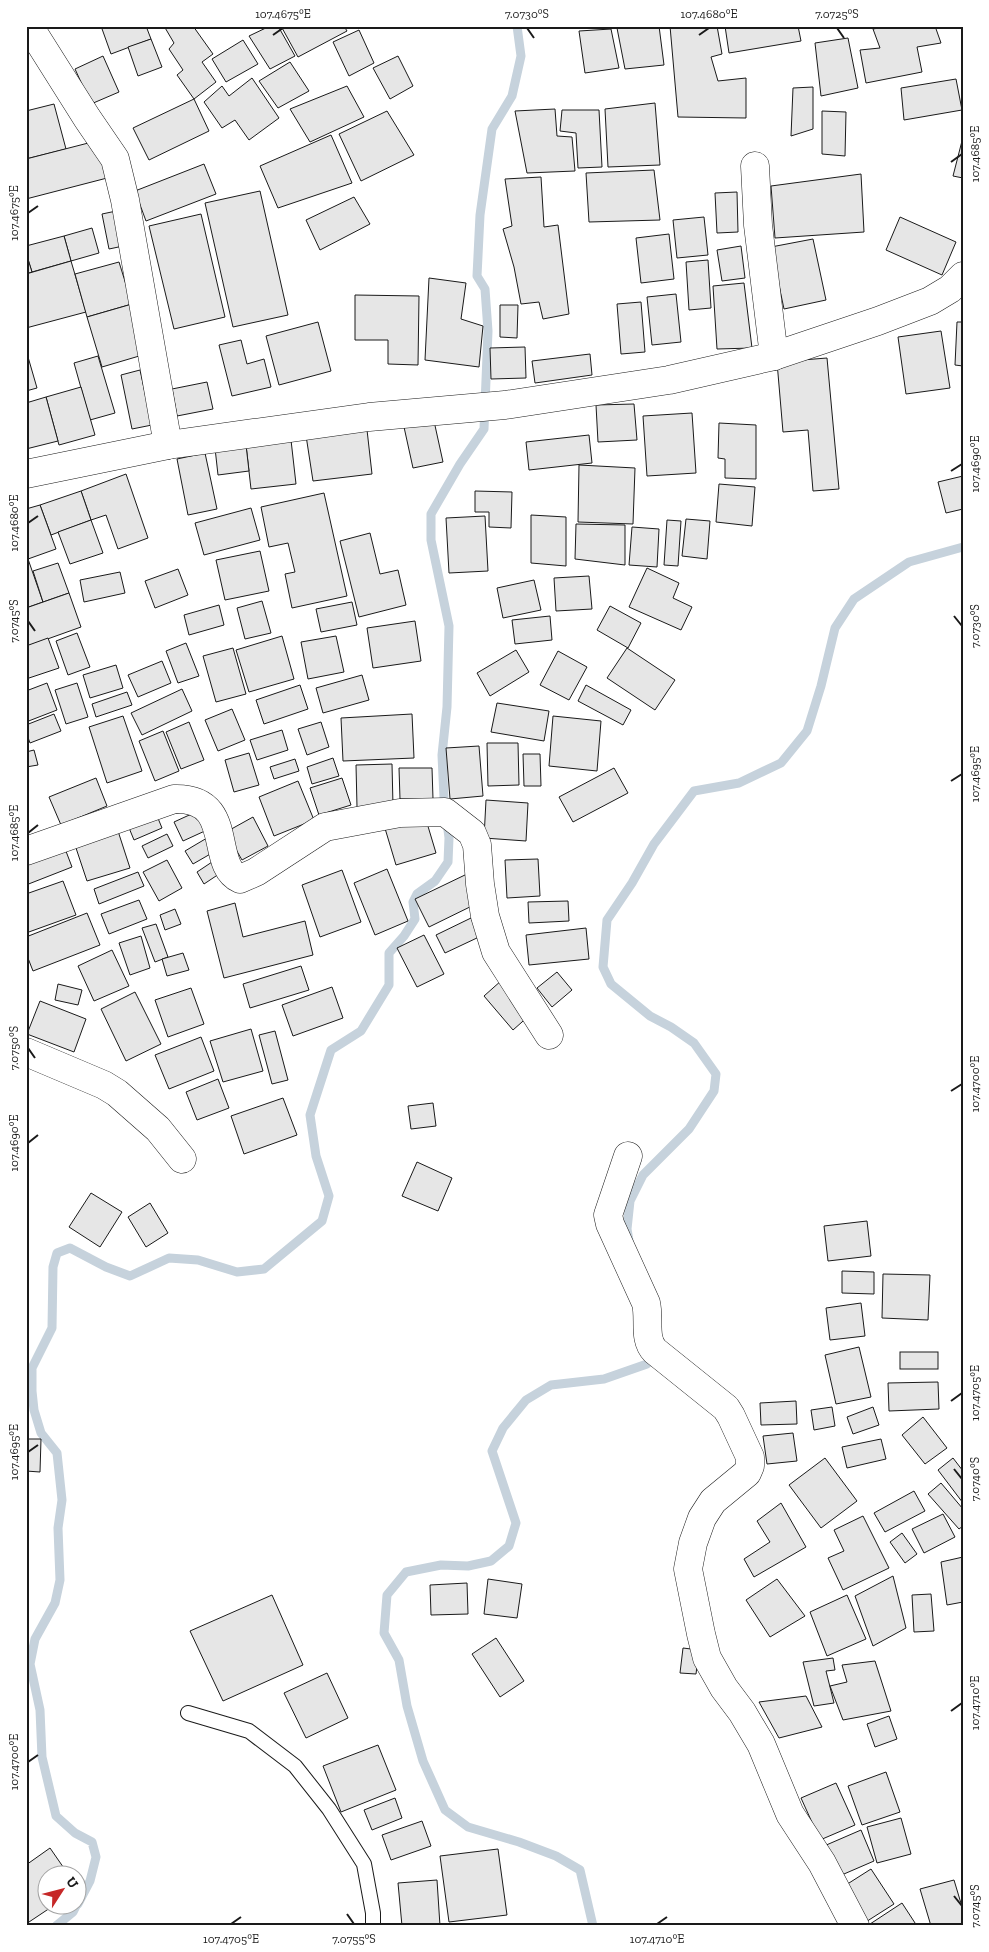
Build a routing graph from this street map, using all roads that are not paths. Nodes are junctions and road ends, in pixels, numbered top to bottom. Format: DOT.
graph roads {
  1 [pos="29,26"];
  2 [pos="756,166"];
  3 [pos="963,276"];
  4 [pos="774,356"];
  5 [pos="168,445"];
  6 [pos="26,474"];
  7 [pos="26,852"];
  8 [pos="549,1034"];
  9 [pos="26,1052"];
  10 [pos="628,1156"];
  11 [pos="182,1159"];
  12 [pos="188,1713"];
  13 [pos="373,1926"];
  14 [pos="855,1926"];
  1 -- 5 [label="street"];
  2 -- 4 [label="street"];
  3 -- 4 [label="street"];
  4 -- 5 [label="street"];
  5 -- 6 [label="street"];
  7 -- 8 [label="street"];
  9 -- 11 [label="street"];
  10 -- 14 [label="street"];
  12 -- 13 [label="lane"];
}
